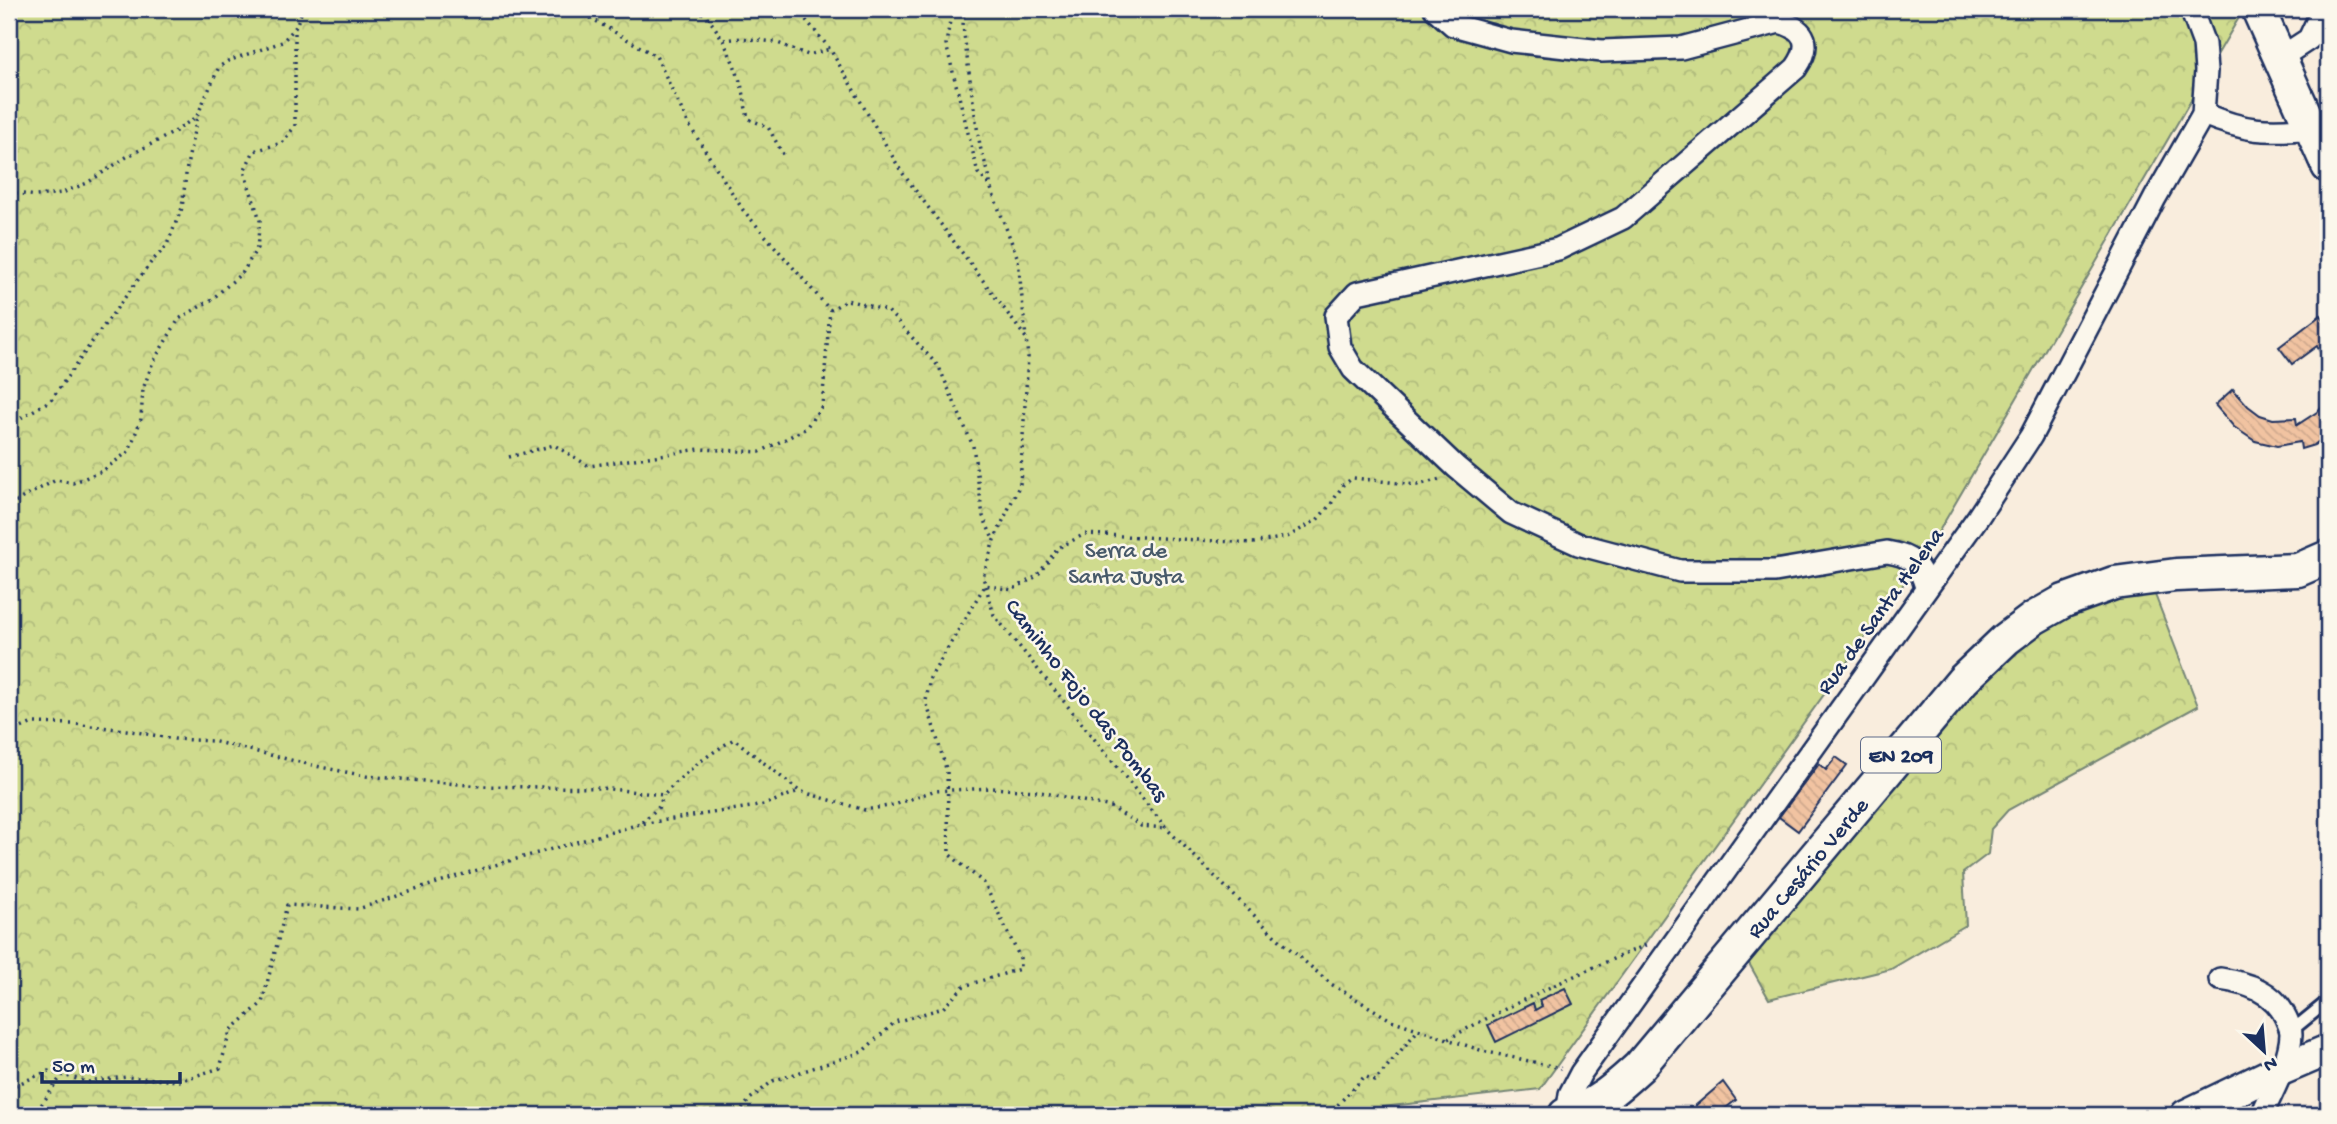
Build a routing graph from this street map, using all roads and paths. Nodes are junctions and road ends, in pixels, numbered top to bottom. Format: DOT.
graph roads {
  1 [pos="303,9"];
  2 [pos="575,9"];
  3 [pos="696,9"];
  4 [pos="797,9"];
  5 [pos="952,9"];
  6 [pos="964,9"];
  7 [pos="1435,9"];
  8 [pos="2190,9"];
  9 [pos="2258,9"];
  10 [pos="2323,9"];
  11 [pos="295,28"];
  12 [pos="722,40"];
  13 [pos="830,50"];
  14 [pos="2280,58"];
  15 [pos="2203,114"];
  16 [pos="197,116"];
  17 [pos="2311,128"];
  18 [pos="785,158"];
  19 [pos="2328,166"];
  20 [pos="990,186"];
  21 [pos="9,192"];
  22 [pos="830,310"];
  23 [pos="1026,338"];
  24 [pos="9,425"];
  25 [pos="509,457"];
  26 [pos="1456,467"];
  27 [pos="9,505"];
  28 [pos="994,540"];
  29 [pos="2328,557"];
  30 [pos="985,585"];
  31 [pos="1926,587"];
  32 [pos="9,733"];
  33 [pos="949,790"];
  34 [pos="800,791"];
  35 [pos="664,795"];
  36 [pos="640,824"];
  37 [pos="1167,829"];
  38 [pos="1681,931"];
  39 [pos="2220,979"];
  40 [pos="2328,1001"];
  41 [pos="1419,1029"];
  42 [pos="2291,1031"];
  43 [pos="1448,1039"];
  44 [pos="2328,1050"];
  45 [pos="2281,1070"];
  46 [pos="1581,1073"];
  47 [pos="63,1075"];
  48 [pos="9,1088"];
  49 [pos="32,1115"];
  50 [pos="738,1115"];
  51 [pos="1328,1115"];
  52 [pos="1566,1115"];
  53 [pos="2186,1115"];
  54 [pos="2262,1115"];
  1 -- 11 [label="path"];
  2 -- 22 [label="path"];
  3 -- 12 [label="path"];
  4 -- 13 [label="path"];
  5 -- 20 [label="path"];
  6 -- 20 [label="path"];
  7 -- 26 [label="street"];
  8 -- 15 [label="street, Rua de Santa Helena"];
  9 -- 14 [label="main road"];
  10 -- 14 [label="street"];
  11 -- 16 [label="path"];
  11 -- 27 [label="path"];
  12 -- 13 [label="path"];
  12 -- 18 [label="path"];
  13 -- 23 [label="path"];
  14 -- 17 [label="main road"];
  15 -- 17 [label="street"];
  15 -- 31 [label="street, Rua de Santa Helena"];
  16 -- 21 [label="path"];
  16 -- 24 [label="path"];
  17 -- 19 [label="main road"];
  20 -- 23 [label="path, Caminho Fojo das Pombas"];
  22 -- 25 [label="path"];
  22 -- 28 [label="path"];
  23 -- 28 [label="path, Caminho Fojo das Pombas"];
  26 -- 30 [label="path"];
  26 -- 31 [label="street"];
  28 -- 30 [label="path, Caminho Fojo das Pombas"];
  29 -- 52 [label="main road, Rua Cesário Verde / EN 209"];
  30 -- 33 [label="path"];
  30 -- 37 [label="path, Caminho Fojo das Pombas"];
  31 -- 38 [label="street, Rua de Santa Helena"];
  32 -- 35 [label="path"];
  33 -- 34 [label="path"];
  33 -- 37 [label="path"];
  33 -- 50 [label="path"];
  34 -- 35 [label="path"];
  34 -- 36 [label="path"];
  35 -- 36 [label="path"];
  36 -- 47 [label="path"];
  37 -- 41 [label="path, Caminho Fojo das Pombas"];
  38 -- 43 [label="path"];
  38 -- 46 [label="street, Rua de Santa Helena"];
  39 -- 42 [label="street"];
  40 -- 42 [label="lane"];
  41 -- 43 [label="path, Caminho Fojo das Pombas"];
  41 -- 51 [label="path"];
  42 -- 45 [label="street"];
  43 -- 46 [label="path, Caminho Fojo das Pombas"];
  44 -- 45 [label="street"];
  45 -- 53 [label="street"];
  45 -- 54 [label="street"];
  46 -- 52 [label="street, Rua de Santa Helena"];
  47 -- 48 [label="path"];
  47 -- 49 [label="path"];
}
